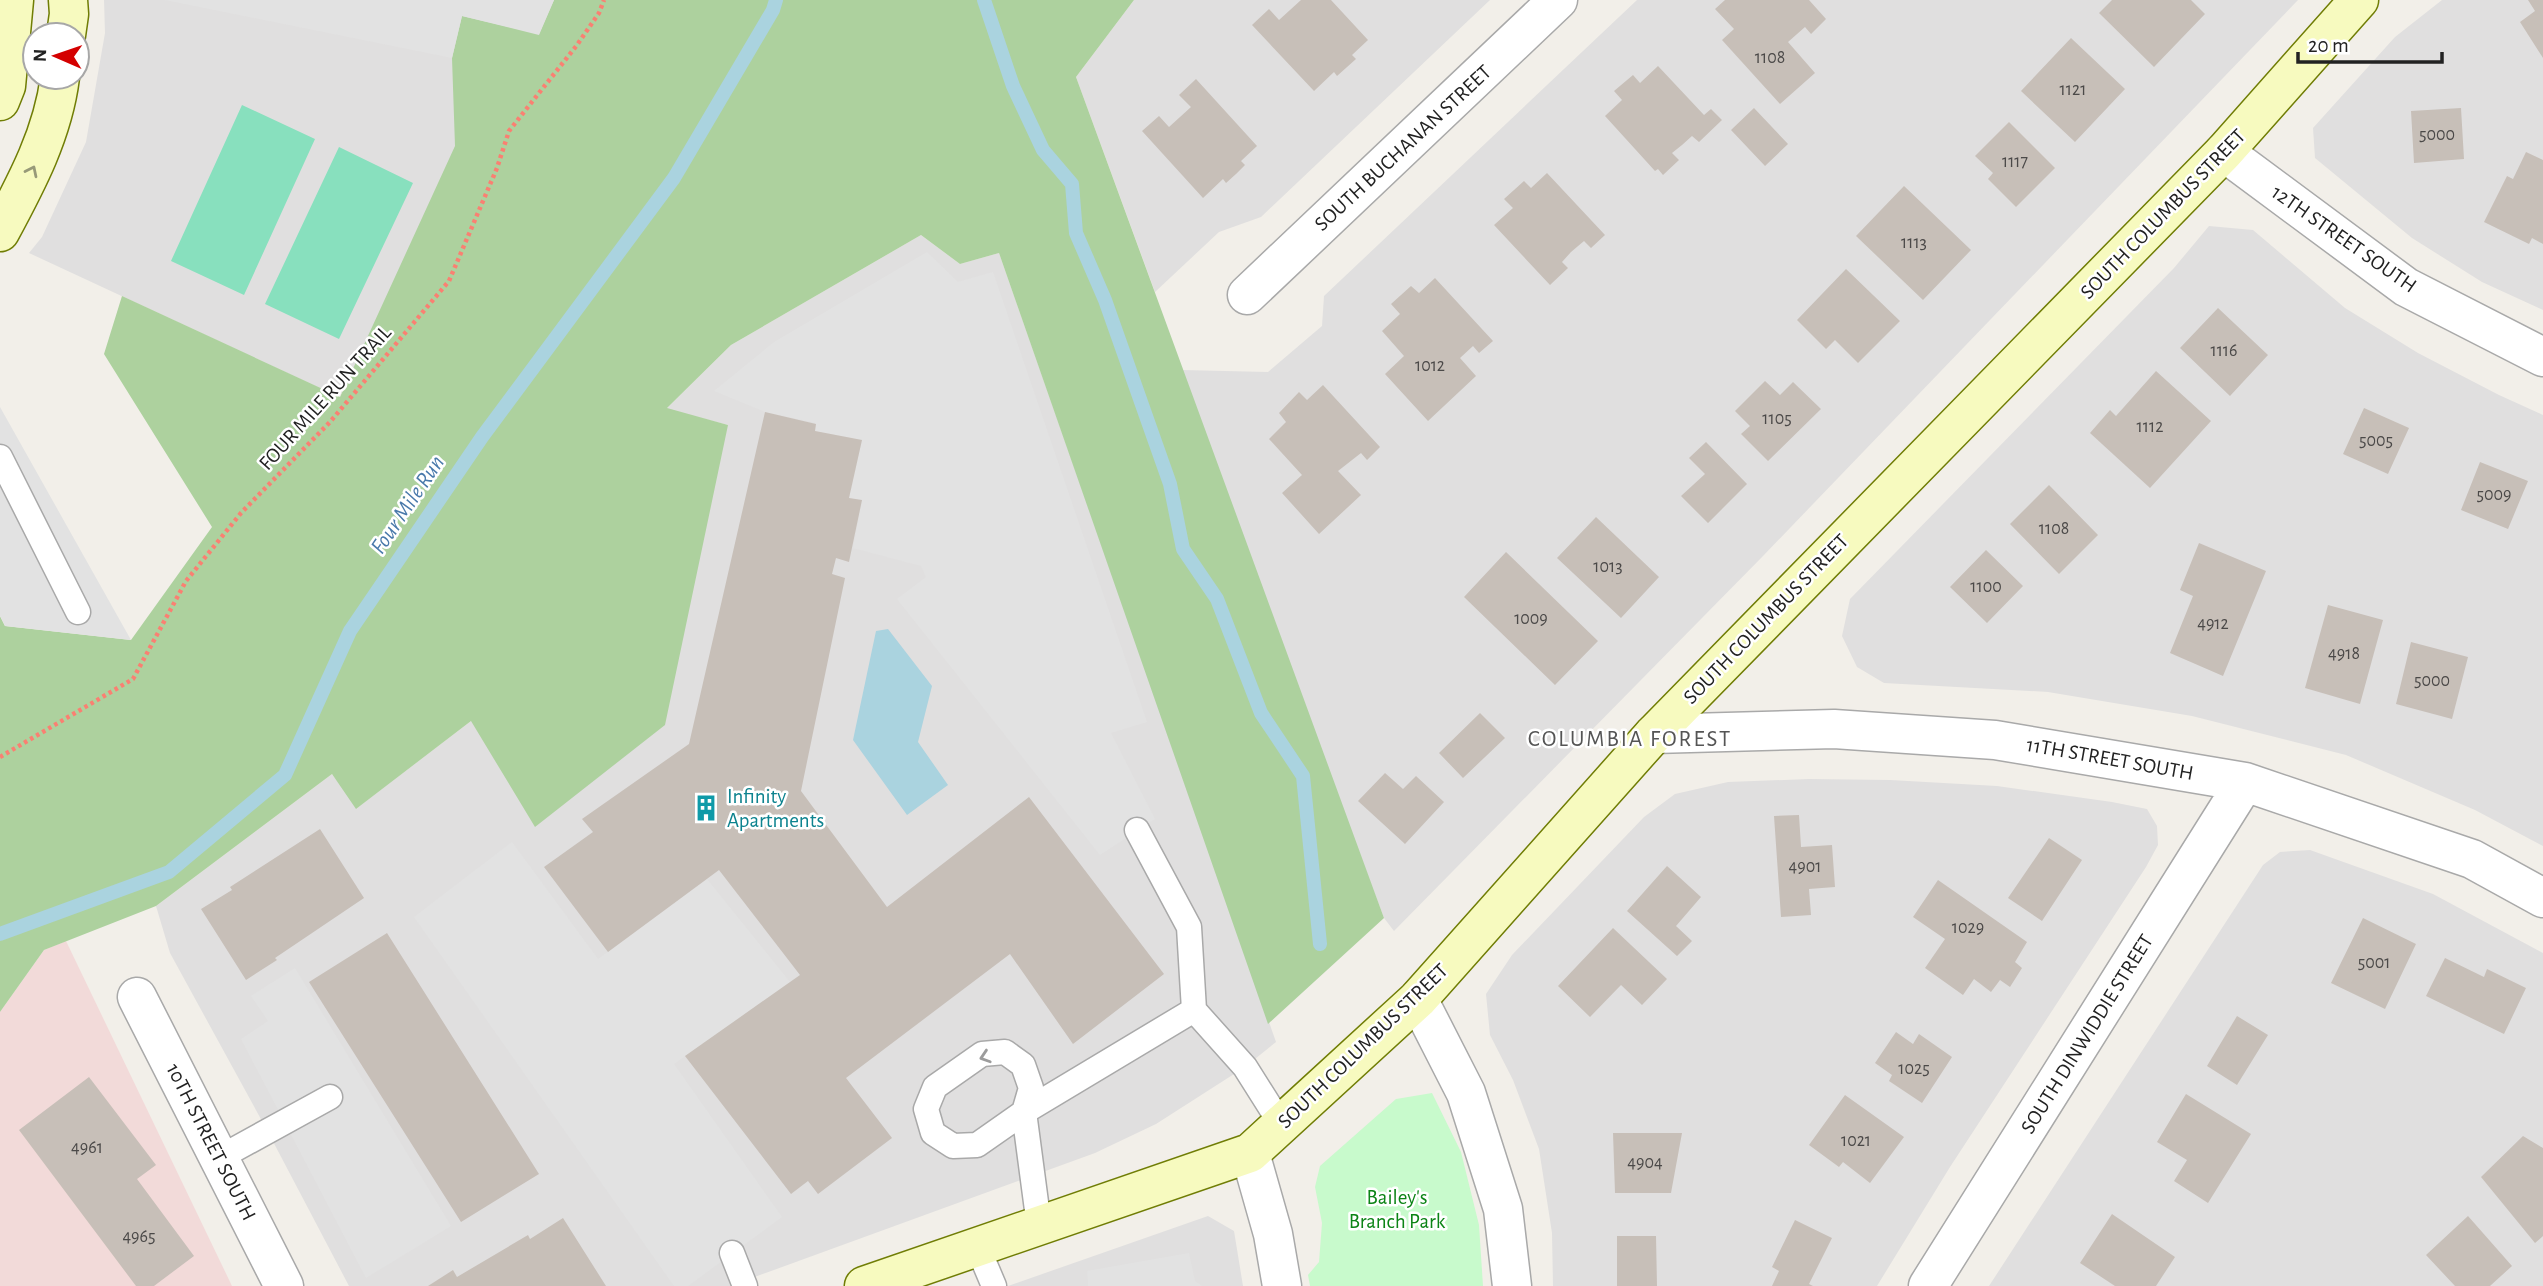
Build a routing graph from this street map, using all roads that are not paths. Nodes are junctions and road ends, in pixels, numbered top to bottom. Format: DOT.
graph roads {
  1 [pos="14,0"];
  2 [pos="68,0"];
  3 [pos="1559,0"];
  4 [pos="2359,0"];
  5 [pos="68,21"];
  6 [pos="58,91"];
  7 [pos="0,101"];
  8 [pos="2224,152"];
  9 [pos="0,232"];
  10 [pos="1247,295"];
  11 [pos="2543,356"];
  12 [pos="0,457"];
  13 [pos="78,611"];
  14 [pos="1654,734"];
  15 [pos="2245,782"];
  16 [pos="1136,830"];
  17 [pos="2543,898"];
  18 [pos="136,997"];
  19 [pos="1419,999"];
  20 [pos="1194,1010"];
  21 [pos="330,1097"];
  22 [pos="1281,1124"];
  23 [pos="1250,1153"];
  24 [pos="219,1158"];
  25 [pos="1039,1225"];
  26 [pos="978,1248"];
  27 [pos="732,1253"];
  28 [pos="285,1286"];
  29 [pos="745,1286"];
  30 [pos="864,1286"];
  31 [pos="994,1286"];
  32 [pos="1282,1286"];
  33 [pos="1512,1286"];
  34 [pos="1928,1286"];
  1 -- 7 [label="street"];
  2 -- 5 [label="street"];
  3 -- 10 [label="street, SOUTH BUCHANAN STREET"];
  4 -- 8 [label="street, SOUTH COLUMBUS STREET"];
  9 -- 6 [label="street, one-way"];
  8 -- 11 [label="street, 12TH STREET SOUTH"];
  8 -- 14 [label="street, SOUTH COLUMBUS STREET"];
  12 -- 13 [label="lane"];
  14 -- 15 [label="street, 11TH STREET SOUTH"];
  14 -- 19 [label="street, SOUTH COLUMBUS STREET"];
  15 -- 17 [label="street, 11TH STREET SOUTH"];
  15 -- 34 [label="street, SOUTH DINWIDDIE STREET"];
  16 -- 20 [label="lane"];
  18 -- 24 [label="street, 10TH STREET SOUTH"];
  19 -- 22 [label="street, SOUTH COLUMBUS STREET"];
  19 -- 33 [label="street"];
  20 -- 22 [label="lane"];
  20 -- 25 [label="lane"];
  21 -- 24 [label="lane"];
  22 -- 23 [label="street, SOUTH COLUMBUS STREET"];
  23 -- 25 [label="street, SOUTH COLUMBUS STREET"];
  23 -- 32 [label="street"];
  24 -- 28 [label="street, 10TH STREET SOUTH"];
  25 -- 26 [label="street, SOUTH COLUMBUS STREET"];
  26 -- 30 [label="street, SOUTH COLUMBUS STREET"];
  26 -- 31 [label="lane"];
  27 -- 29 [label="lane"];
}
